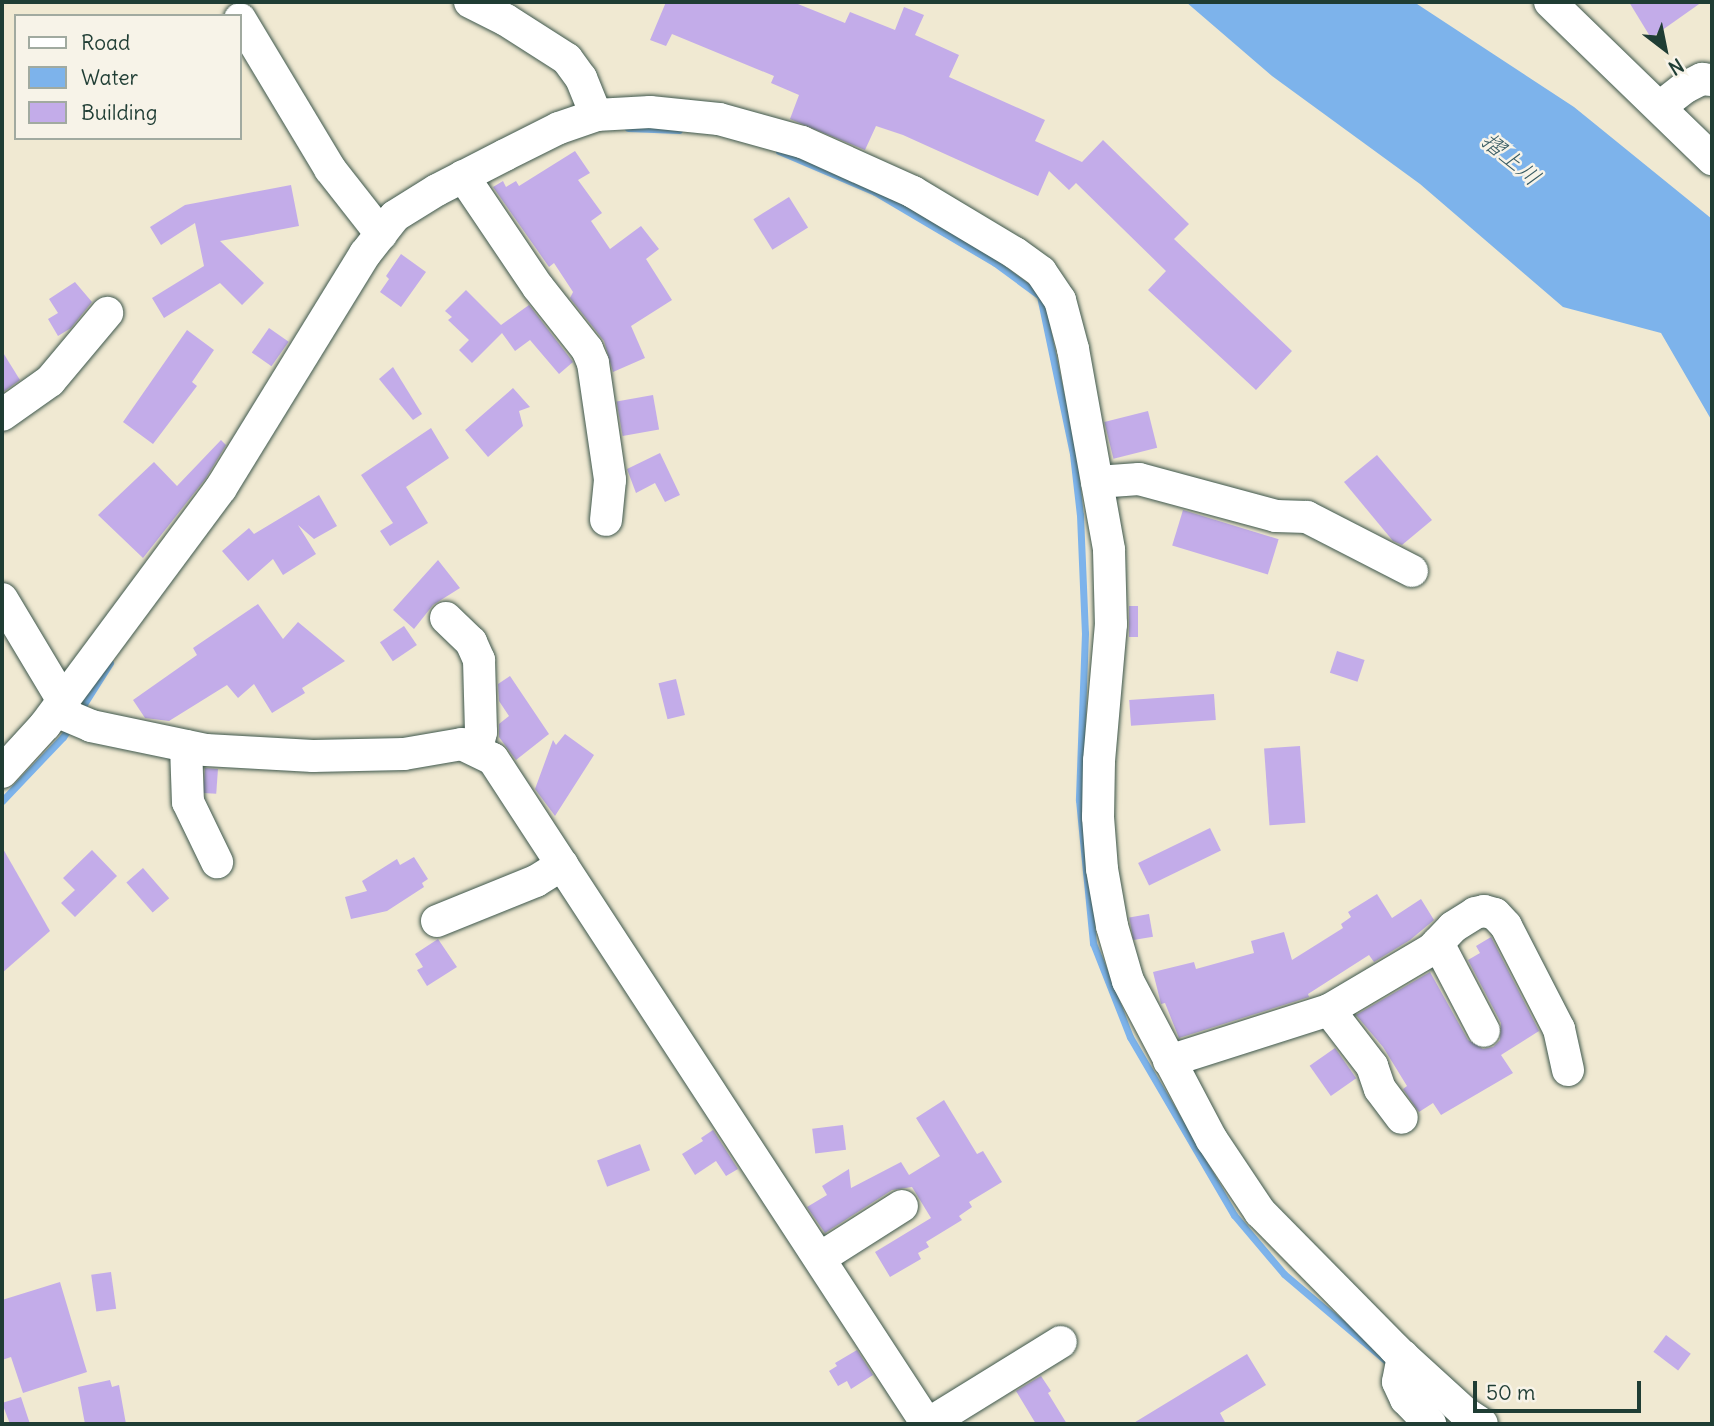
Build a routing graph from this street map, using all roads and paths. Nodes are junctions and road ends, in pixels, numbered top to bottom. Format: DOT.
graph roads {
  1 [pos="470,2"];
  2 [pos="1550,2"];
  3 [pos="242,23"];
  4 [pos="1712,80"];
  5 [pos="1660,107"];
  6 [pos="596,115"];
  7 [pos="1712,159"];
  8 [pos="468,183"];
  9 [pos="381,234"];
  10 [pos="107,313"];
  11 [pos="2,415"];
  12 [pos="1097,482"];
  13 [pos="606,520"];
  14 [pos="1412,570"];
  15 [pos="2,600"];
  16 [pos="446,618"];
  17 [pos="68,713"];
  18 [pos="186,746"];
  19 [pos="477,749"];
  20 [pos="2,772"];
  21 [pos="217,862"];
  22 [pos="562,865"];
  23 [pos="437,920"];
  24 [pos="1438,943"];
  25 [pos="1329,1010"];
  26 [pos="1484,1031"];
  27 [pos="1169,1061"];
  28 [pos="1568,1070"];
  29 [pos="1402,1118"];
  30 [pos="902,1206"];
  31 [pos="820,1258"];
  32 [pos="1061,1342"];
  33 [pos="1401,1367"];
  34 [pos="927,1424"];
  35 [pos="1430,1424"];
  36 [pos="1482,1424"];
  1 -- 6 [label="street"];
  2 -- 5 [label="street"];
  3 -- 9 [label="street"];
  4 -- 5 [label="street"];
  5 -- 7 [label="street"];
  6 -- 8 [label="street"];
  6 -- 12 [label="street"];
  8 -- 9 [label="street"];
  8 -- 13 [label="street"];
  9 -- 17 [label="street"];
  10 -- 11 [label="street"];
  12 -- 14 [label="street"];
  12 -- 27 [label="street"];
  15 -- 17 [label="street"];
  16 -- 19 [label="street"];
  17 -- 18 [label="street"];
  17 -- 20 [label="street"];
  18 -- 19 [label="street"];
  18 -- 21 [label="street"];
  19 -- 22 [label="street"];
  22 -- 23 [label="street"];
  22 -- 31 [label="street"];
  24 -- 25 [label="street"];
  24 -- 26 [label="street"];
  24 -- 28 [label="street"];
  25 -- 27 [label="street"];
  25 -- 29 [label="street"];
  27 -- 33 [label="street"];
  30 -- 31 [label="street"];
  31 -- 34 [label="street"];
  32 -- 34 [label="street"];
  33 -- 35 [label="street"];
  33 -- 36 [label="street"];
}
